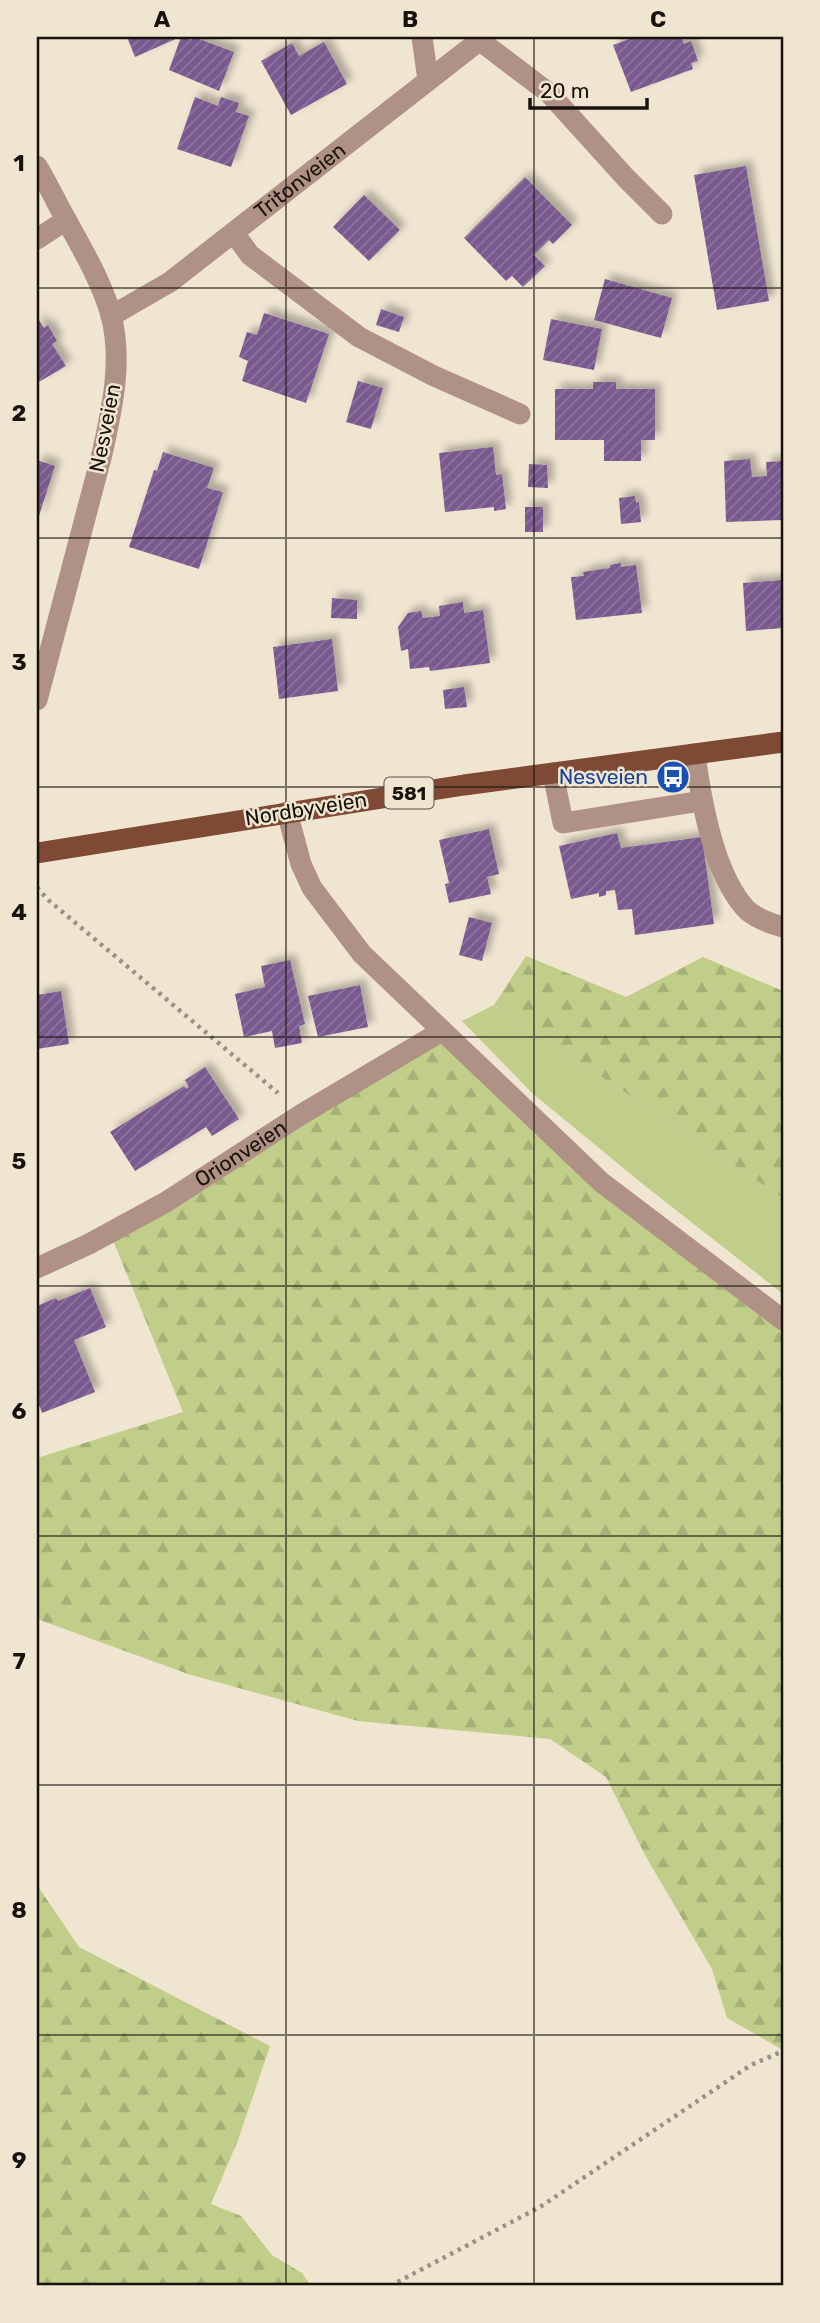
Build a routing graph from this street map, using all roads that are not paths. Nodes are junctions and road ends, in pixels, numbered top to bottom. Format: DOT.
graph roads {
  1 [pos="422,37"];
  2 [pos="482,39"];
  3 [pos="428,80"];
  4 [pos="37,166"];
  5 [pos="662,214"];
  6 [pos="66,220"];
  7 [pos="234,233"];
  8 [pos="37,239"];
  9 [pos="111,316"];
  10 [pos="520,414"];
  11 [pos="37,700"];
  12 [pos="783,742"];
  13 [pos="695,754"];
  14 [pos="553,773"];
  15 [pos="701,801"];
  16 [pos="287,812"];
  17 [pos="37,853"];
  18 [pos="783,927"];
  19 [pos="442,1031"];
  20 [pos="37,1268"];
  21 [pos="783,1320"];
  1 -- 3 [label="street"];
  2 -- 3 [label="street, Tritonveien"];
  2 -- 5 [label="street"];
  3 -- 7 [label="street, Tritonveien"];
  4 -- 6 [label="street, Nesveien"];
  6 -- 8 [label="street"];
  6 -- 9 [label="street, Nesveien"];
  7 -- 9 [label="street, Tritonveien"];
  7 -- 10 [label="street"];
  9 -- 11 [label="street, Nesveien"];
  12 -- 13 [label="main road, Nordbyveien / 581"];
  13 -- 14 [label="main road, Nordbyveien / 581"];
  13 -- 15 [label="street"];
  14 -- 15 [label="street"];
  14 -- 16 [label="main road, Nordbyveien / 581"];
  15 -- 18 [label="street"];
  16 -- 17 [label="main road, Nordbyveien / 581"];
  16 -- 19 [label="street"];
  19 -- 20 [label="street, Orionveien"];
  19 -- 21 [label="street"];
}
